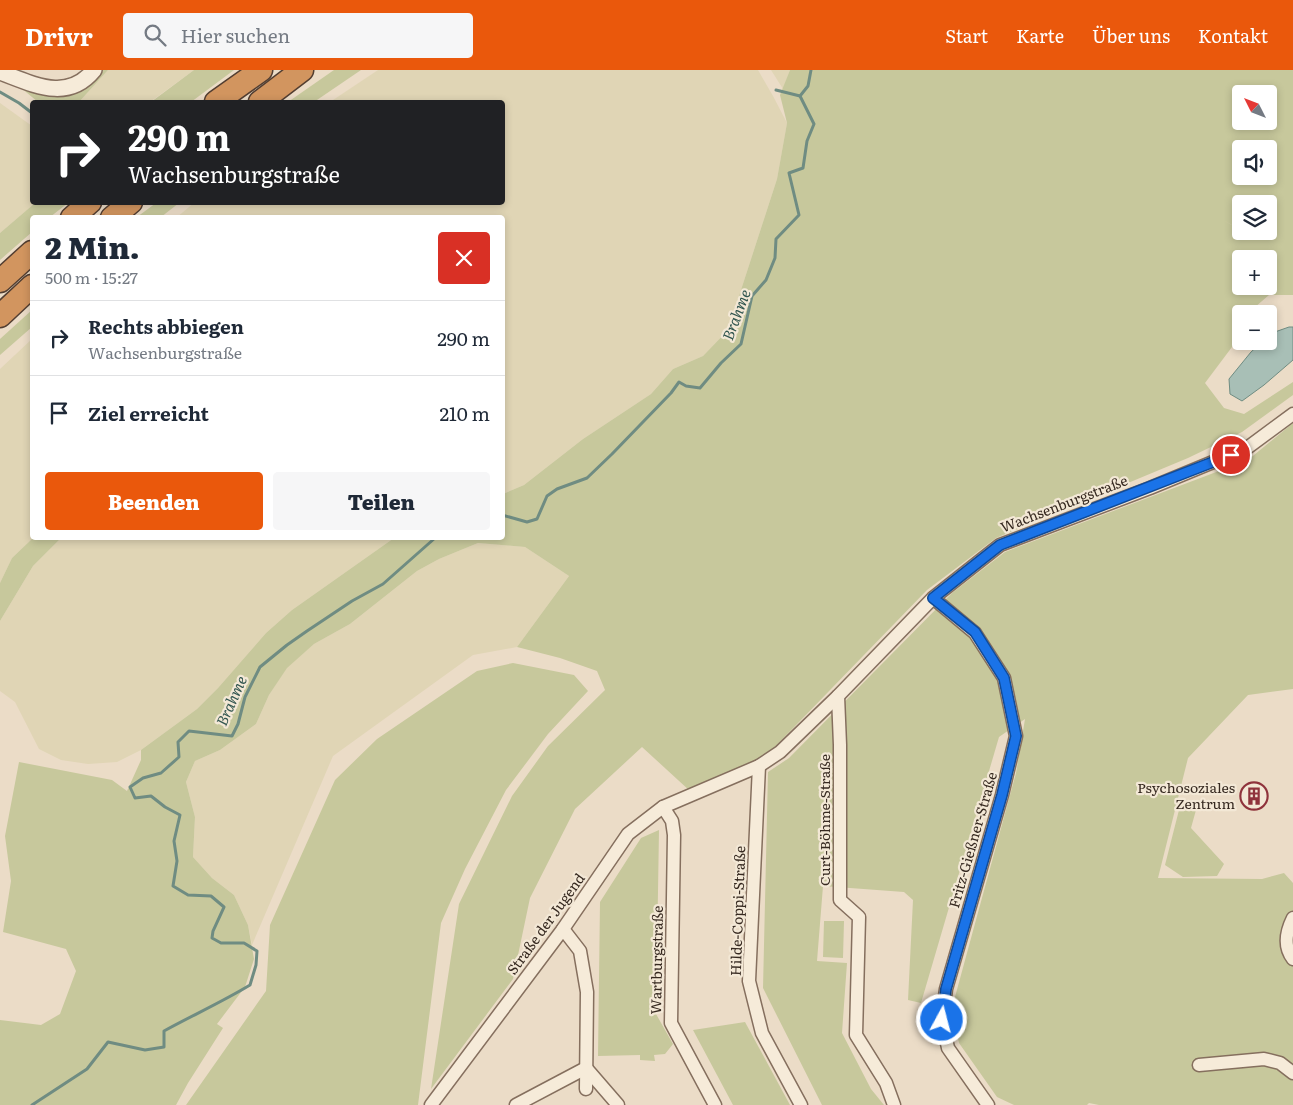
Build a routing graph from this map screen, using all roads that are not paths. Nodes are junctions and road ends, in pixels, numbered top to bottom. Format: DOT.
graph roads {
  1 [pos="94,70"];
  2 [pos="261,70"];
  3 [pos="302,70"];
  4 [pos="0,72"];
  5 [pos="219,100"];
  6 [pos="263,100"];
  7 [pos="87,205"];
  8 [pos="75,215"];
  9 [pos="30,254"];
  10 [pos="0,281"];
  11 [pos="30,288"];
  12 [pos="0,316"];
  13 [pos="1293,414"];
  14 [pos="933,598"];
  15 [pos="838,696"];
  16 [pos="758,766"];
  17 [pos="708,788"];
  18 [pos="663,807"];
  19 [pos="1293,918"];
  20 [pos="563,929"];
  21 [pos="1293,959"];
  22 [pos="1200,1065"];
  23 [pos="586,1068"];
  24 [pos="1293,1073"];
  25 [pos="586,1089"];
  26 [pos="431,1105"];
  27 [pos="516,1105"];
  28 [pos="618,1105"];
  29 [pos="715,1105"];
  30 [pos="801,1105"];
  31 [pos="894,1105"];
  32 [pos="988,1105"];
  1 -- 4 [label="street"];
  2 -- 5 [label="highway"];
  3 -- 6 [label="highway"];
  7 -- 8 [label="highway"];
  9 -- 10 [label="highway"];
  11 -- 12 [label="highway"];
  13 -- 14 [label="street, Wachsenburgstraße"];
  14 -- 15 [label="street, Wachsenburgstraße"];
  14 -- 32 [label="street, Fritz-Gießner-Straße"];
  15 -- 16 [label="street, Wachsenburgstraße"];
  15 -- 31 [label="street, Curt-Böhme-Straße"];
  16 -- 17 [label="street, Wachsenburgstraße"];
  16 -- 30 [label="street, Hilde-Coppi-Straße"];
  17 -- 18 [label="street, Straße der Jugend"];
  18 -- 20 [label="street, Straße der Jugend"];
  18 -- 29 [label="street, Wartburgstraße"];
  19 -- 21 [label="street"];
  20 -- 23 [label="street"];
  20 -- 26 [label="street, Straße der Jugend"];
  22 -- 24 [label="street"];
  23 -- 25 [label="street"];
  23 -- 27 [label="street"];
  23 -- 28 [label="street"];
}
